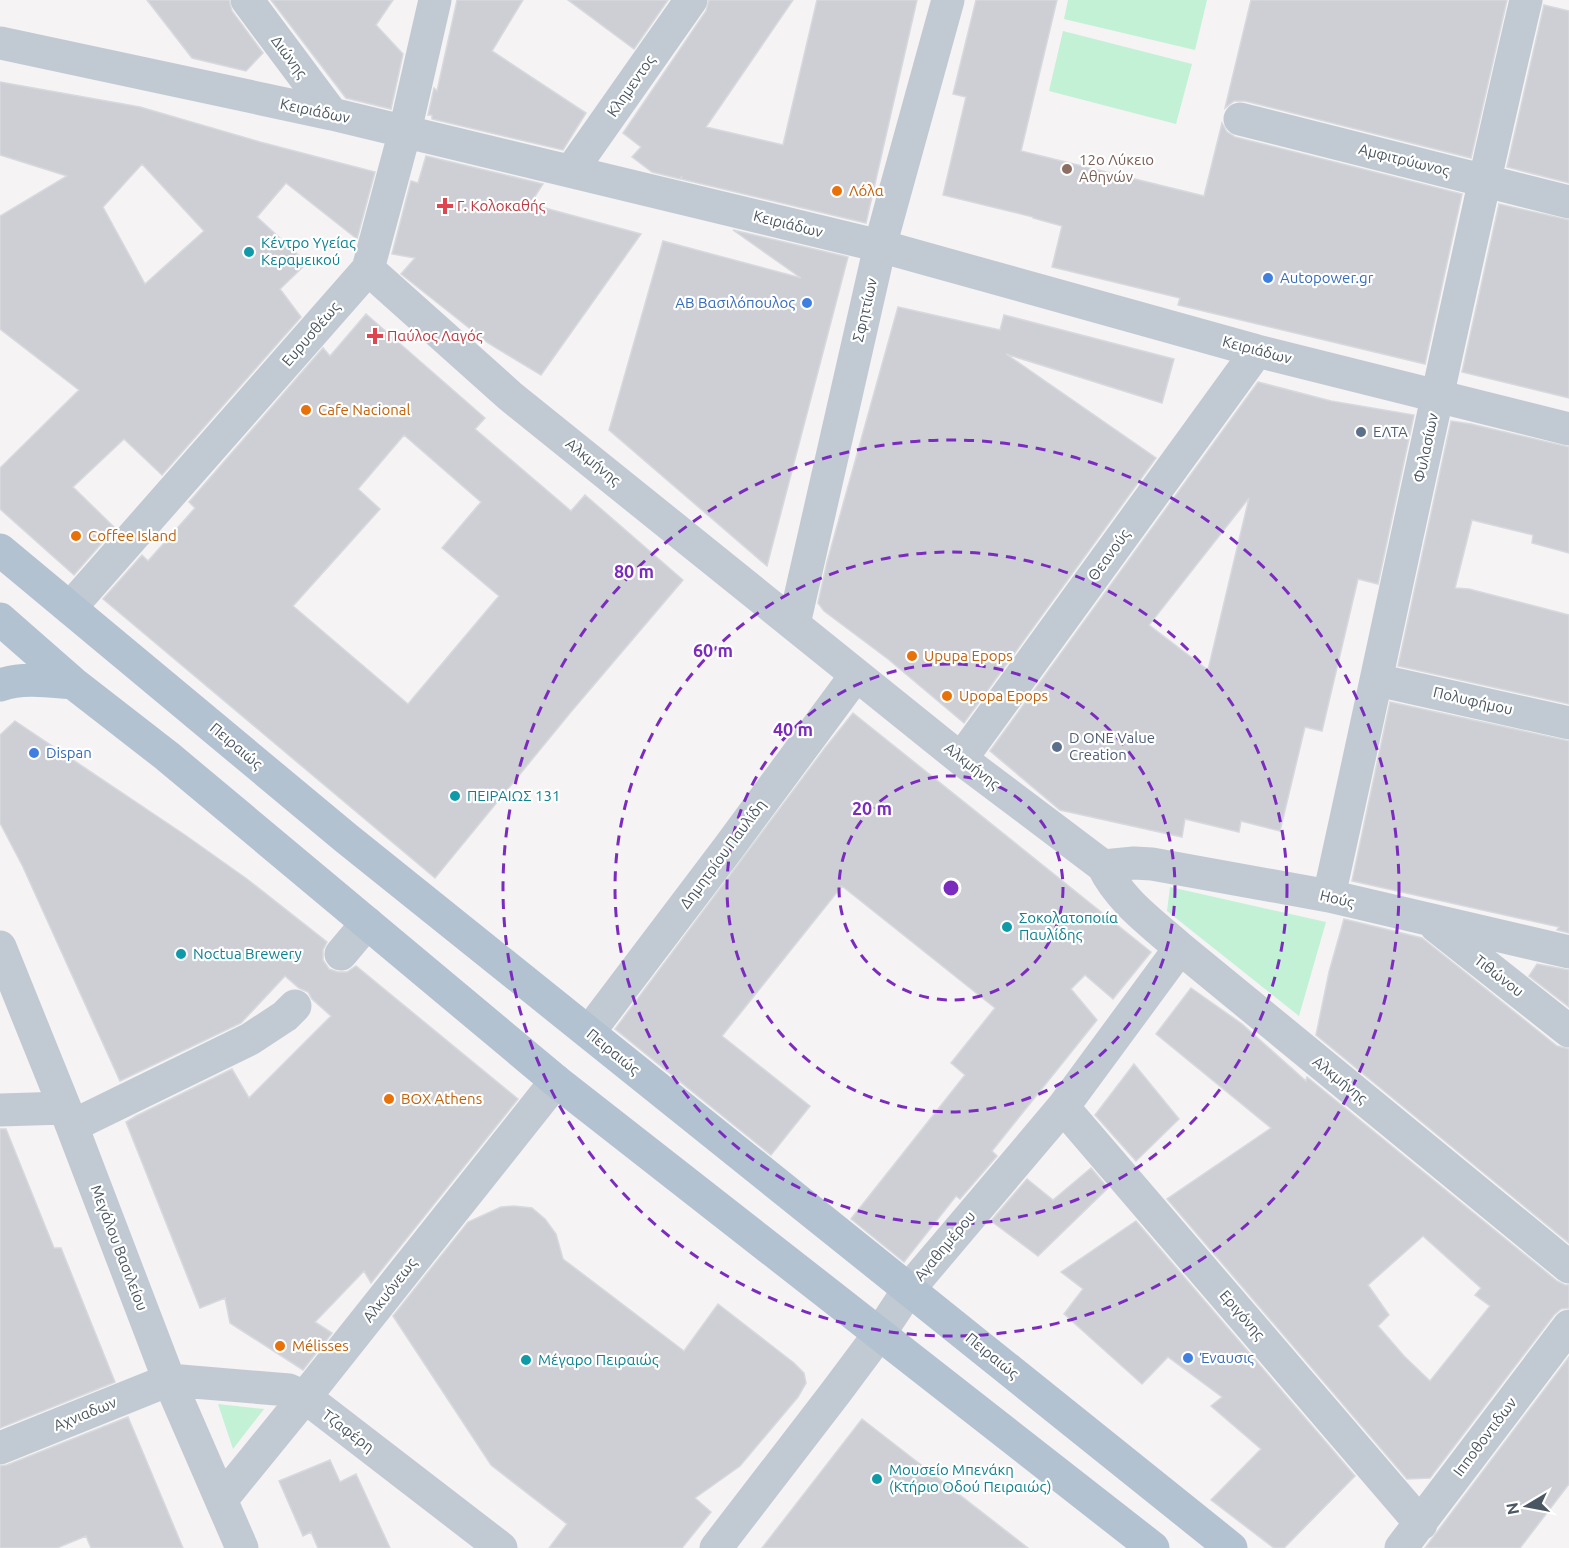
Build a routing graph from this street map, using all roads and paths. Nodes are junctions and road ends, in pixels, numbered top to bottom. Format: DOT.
graph roads {
  1 [pos="247,0"];
  2 [pos="435,0"];
  3 [pos="691,0"];
  4 [pos="948,0"];
  5 [pos="1526,0"];
  6 [pos="0,43"];
  7 [pos="332,114"];
  8 [pos="1240,119"];
  9 [pos="405,131"];
  10 [pos="571,171"];
  11 [pos="1484,181"];
  12 [pos="1569,202"];
  13 [pos="880,246"];
  14 [pos="368,269"];
  15 [pos="1257,351"];
  16 [pos="1436,396"];
  17 [pos="1569,429"];
  18 [pos="0,550"];
  19 [pos="70,608"];
  20 [pos="0,620"];
  21 [pos="794,624"];
  22 [pos="856,675"];
  23 [pos="1377,680"];
  24 [pos="73,683"];
  25 [pos="0,685"];
  26 [pos="1569,723"];
  27 [pos="961,759"];
  28 [pos="1103,866"];
  29 [pos="1329,896"];
  30 [pos="1430,921"];
  31 [pos="368,923"];
  32 [pos="0,947"];
  33 [pos="1180,948"];
  34 [pos="1569,952"];
  35 [pos="341,954"];
  36 [pos="295,1006"];
  37 [pos="1569,1031"];
  38 [pos="589,1032"];
  39 [pos="556,1081"];
  40 [pos="1063,1107"];
  41 [pos="0,1110"];
  42 [pos="68,1117"];
  43 [pos="1569,1268"];
  44 [pos="909,1289"];
  45 [pos="1569,1326"];
  46 [pos="880,1333"];
  47 [pos="169,1380"];
  48 [pos="305,1397"];
  49 [pos="0,1448"];
  50 [pos="222,1499"];
  51 [pos="1411,1536"];
  52 [pos="242,1548"];
  53 [pos="501,1548"];
  54 [pos="716,1548"];
  55 [pos="1153,1548"];
  56 [pos="1231,1548"];
  1 -- 7 [label="street, Διώνης"];
  2 -- 9 [label="street, Ευρυσθέως"];
  3 -- 10 [label="street, Κλημεντος"];
  4 -- 13 [label="street, Σφηττίων"];
  5 -- 11 [label="street, Φυλασίων"];
  6 -- 7 [label="street, Κειριάδων"];
  7 -- 9 [label="street, Κειριάδων"];
  8 -- 11 [label="street, Αμφιτρύωνος"];
  9 -- 10 [label="street, Κειριάδων"];
  9 -- 14 [label="street, Ευρυσθέως"];
  10 -- 13 [label="street, Κειριάδων"];
  11 -- 12 [label="street, Αμφιτρύωνος"];
  11 -- 16 [label="street, Φυλασίων"];
  13 -- 15 [label="street, Κειριάδων"];
  13 -- 21 [label="street, Σφηττίων"];
  14 -- 19 [label="street, Ευρυσθέως"];
  14 -- 21 [label="street, Αλκμήνης"];
  15 -- 16 [label="street, Κειριάδων"];
  15 -- 27 [label="street, Θεανούς"];
  16 -- 17 [label="street, Κειριάδων"];
  16 -- 23 [label="street, Φυλασίων"];
  18 -- 19 [label="main road, Πειραιώς"];
  19 -- 38 [label="main road, Πειραιώς"];
  20 -- 24 [label="main road"];
  21 -- 22 [label="street, Αλκμήνης"];
  22 -- 27 [label="street, Αλκμήνης"];
  22 -- 38 [label="street, Δημητρίου Παυλίδη"];
  23 -- 26 [label="street, Πολυφήμου"];
  23 -- 29 [label="street, Φυλασίων"];
  24 -- 25 [label="main road"];
  24 -- 31 [label="main road"];
  27 -- 28 [label="street, Αλκμήνης"];
  28 -- 29 [label="street, Ηούς"];
  28 -- 33 [label="street, Αλκμήνης"];
  29 -- 30 [label="street, Ηούς"];
  30 -- 34 [label="street, Ηούς"];
  30 -- 37 [label="street, Τιθώνου"];
  31 -- 35 [label="street"];
  31 -- 39 [label="main road"];
  32 -- 42 [label="street, Μεγάλου Βασιλείου"];
  33 -- 40 [label="street, Αγαθημέρου"];
  33 -- 43 [label="street, Αλκμήνης"];
  36 -- 42 [label="street"];
  38 -- 44 [label="main road, Πειραιώς"];
  39 -- 46 [label="main road"];
  39 -- 48 [label="street, Αλκυόνεως"];
  40 -- 44 [label="street, Αγαθημέρου"];
  40 -- 51 [label="street, Εριγόνης"];
  41 -- 42 [label="street"];
  42 -- 47 [label="street, Μεγάλου Βασιλείου"];
  44 -- 46 [label="street, Αγαθημέρου"];
  44 -- 56 [label="main road, Πειραιώς"];
  45 -- 51 [label="street, Ιπποθοντιδων"];
  46 -- 54 [label="street, Αγαθημέρου"];
  46 -- 55 [label="main road"];
  47 -- 48 [label="street, Τζαφέρη"];
  47 -- 49 [label="street, Αχνιαδων"];
  47 -- 50 [label="street, Μεγάλου Βασιλείου"];
  48 -- 50 [label="street, Αλκυόνεως"];
  48 -- 53 [label="street, Τζαφέρη"];
  50 -- 52 [label="street, Μεγάλου Βασιλείου"];
}
